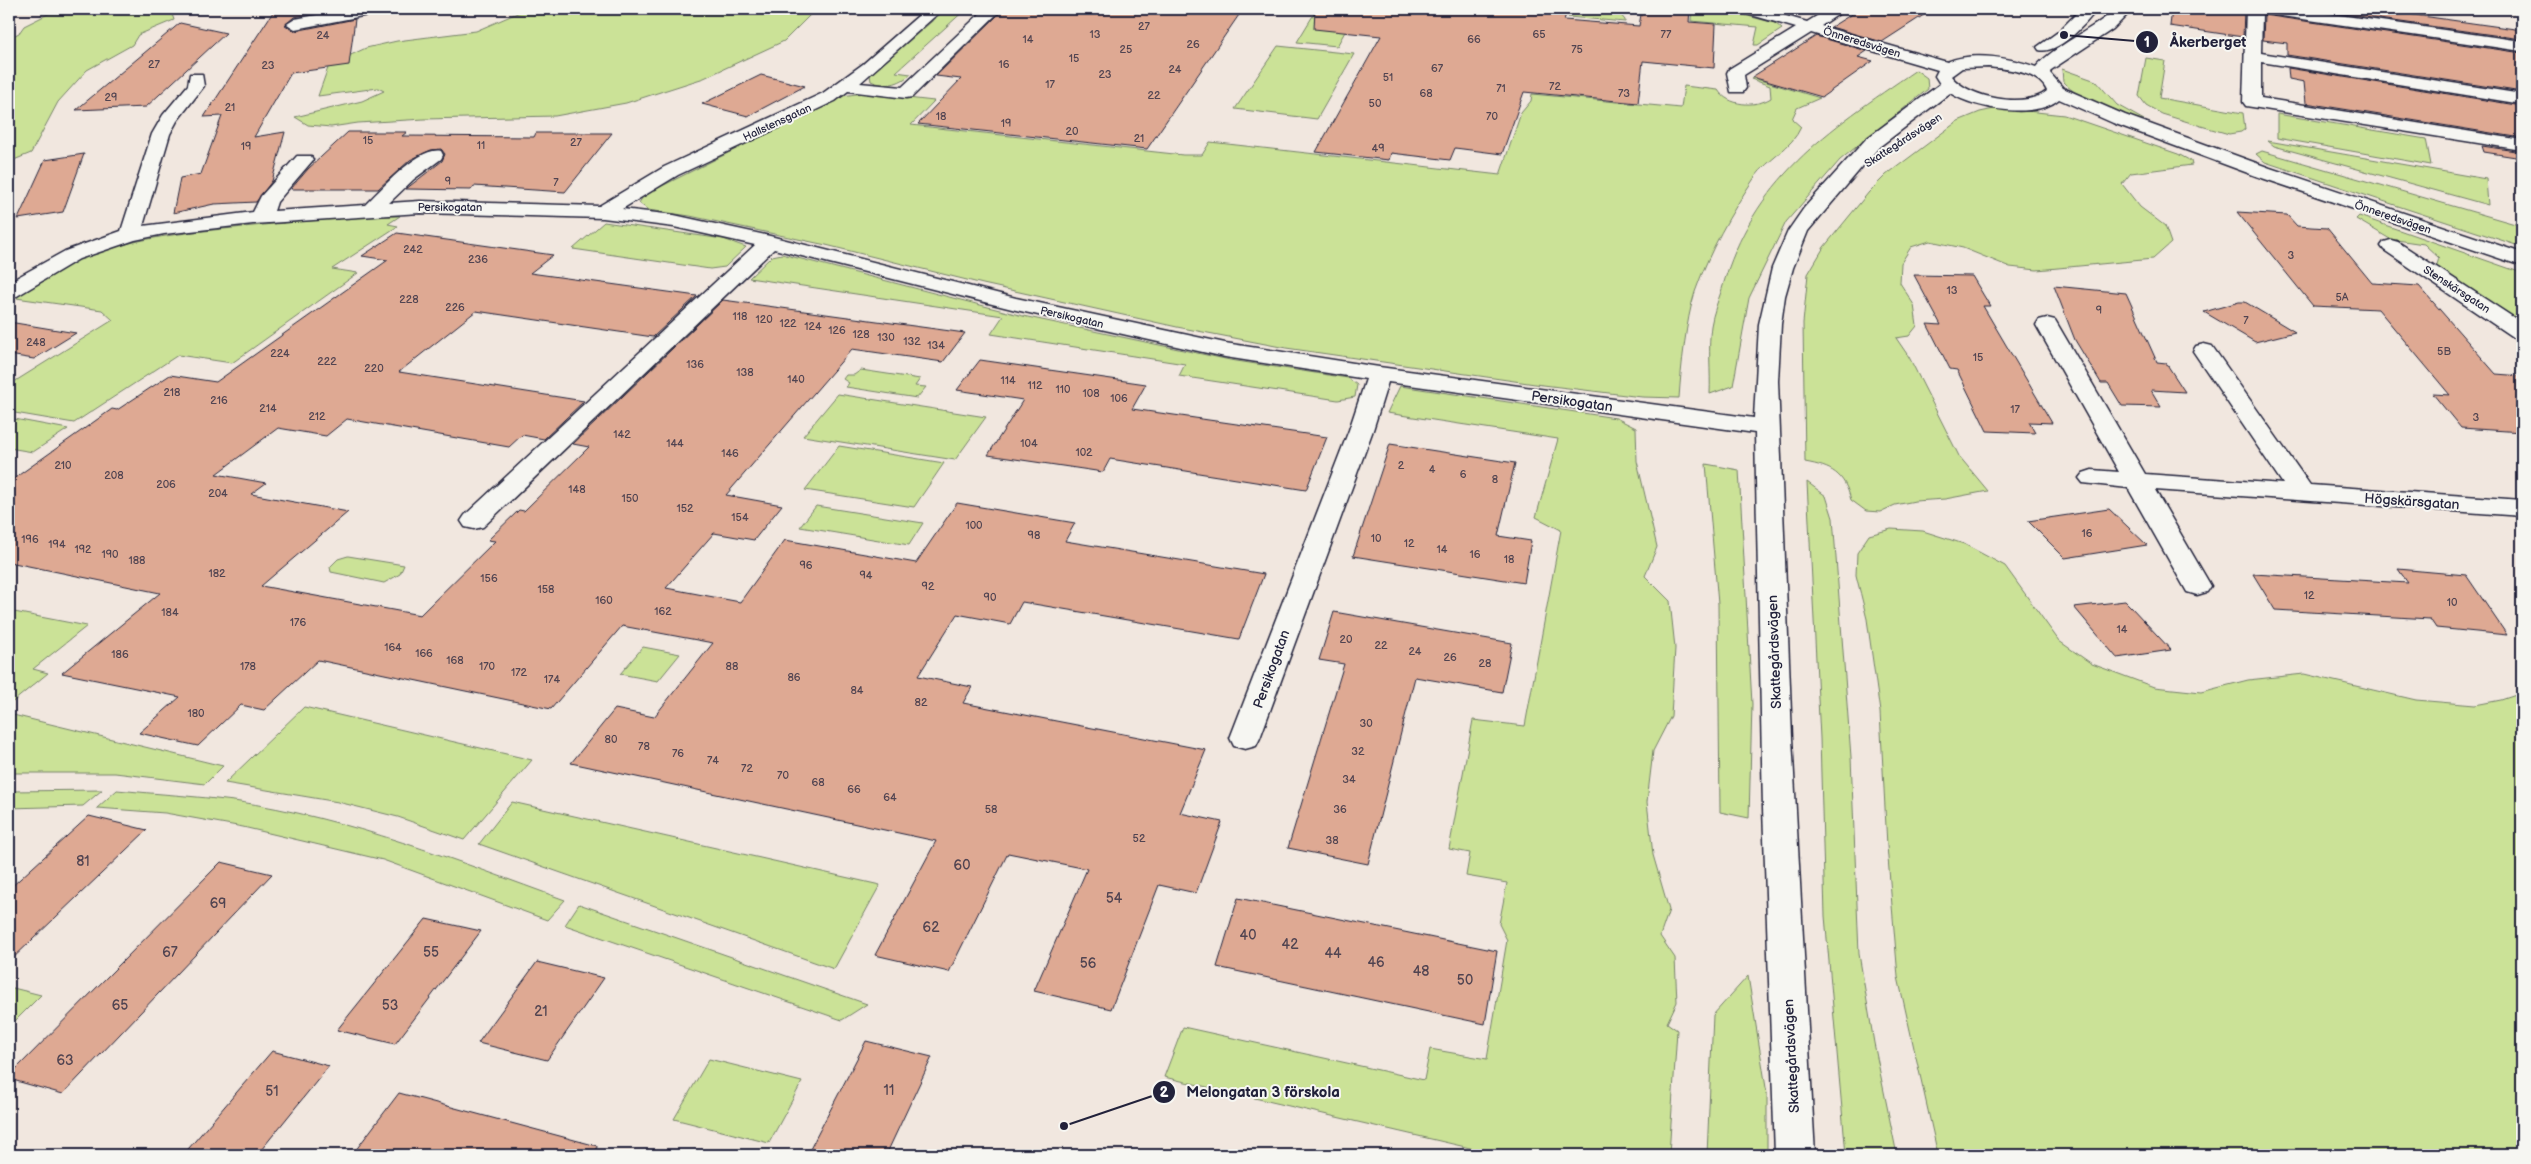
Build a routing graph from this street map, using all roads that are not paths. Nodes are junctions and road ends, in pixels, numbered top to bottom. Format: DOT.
graph roads {
  1 [pos="372,9"];
  2 [pos="935,9"];
  3 [pos="994,9"];
  4 [pos="1746,9"];
  5 [pos="1838,9"];
  6 [pos="2089,9"];
  7 [pos="2125,9"];
  8 [pos="2254,9"];
  9 [pos="2266,9"];
  10 [pos="295,24"];
  11 [pos="1811,26"];
  12 [pos="2522,46"];
  13 [pos="2252,56"];
  14 [pos="2002,63"];
  15 [pos="2041,75"];
  16 [pos="1948,77"];
  17 [pos="196,78"];
  18 [pos="846,86"];
  19 [pos="1737,88"];
  20 [pos="2056,91"];
  21 [pos="2522,99"];
  22 [pos="1986,101"];
  23 [pos="2029,104"];
  24 [pos="1922,128"];
  25 [pos="2522,145"];
  26 [pos="1895,147"];
  27 [pos="434,155"];
  28 [pos="304,160"];
  29 [pos="1848,172"];
  30 [pos="2264,172"];
  31 [pos="371,210"];
  32 [pos="603,212"];
  33 [pos="261,218"];
  34 [pos="130,235"];
  35 [pos="770,242"];
  36 [pos="2391,246"];
  37 [pos="2522,260"];
  38 [pos="9,291"];
  39 [pos="2047,325"];
  40 [pos="2522,333"];
  41 [pos="2204,351"];
  42 [pos="1379,374"];
  43 [pos="1766,427"];
  44 [pos="2092,478"];
  45 [pos="2135,480"];
  46 [pos="2302,493"];
  47 [pos="2522,508"];
  48 [pos="474,521"];
  49 [pos="2197,586"];
  50 [pos="1245,738"];
  51 [pos="1795,1155"];
  1 -- 10 [label="street"];
  2 -- 18 [label="street, Hallstensgatan"];
  3 -- 18 [label="street"];
  4 -- 11 [label="street, Önneredsvägen"];
  5 -- 11 [label="street"];
  6 -- 14 [label="street, Skattegårdsvägen"];
  7 -- 15 [label="street"];
  8 -- 13 [label="street"];
  9 -- 12 [label="street"];
  11 -- 16 [label="street, Önneredsvägen"];
  11 -- 19 [label="street"];
  13 -- 21 [label="street"];
  13 -- 25 [label="street"];
  14 -- 15 [label="street, Skattegårdsvägen"];
  14 -- 16 [label="street, Skattegårdsvägen"];
  15 -- 20 [label="street, Skattegårdsvägen"];
  16 -- 22 [label="street, Skattegårdsvägen"];
  16 -- 29 [label="street, Skattegårdsvägen"];
  17 -- 34 [label="street"];
  18 -- 32 [label="street, Hallstensgatan"];
  20 -- 23 [label="street, Skattegårdsvägen"];
  20 -- 30 [label="street, Önneredsvägen"];
  22 -- 23 [label="street, Skattegårdsvägen"];
  22 -- 24 [label="street, Skattegårdsvägen"];
  23 -- 30 [label="street, Önneredsvägen"];
  26 -- 29 [label="street, Skattegårdsvägen"];
  27 -- 31 [label="street"];
  28 -- 33 [label="street"];
  29 -- 43 [label="street, Skattegårdsvägen"];
  30 -- 37 [label="street, Önneredsvägen"];
  31 -- 32 [label="street, Persikogatan"];
  31 -- 33 [label="street, Persikogatan"];
  32 -- 35 [label="street, Persikogatan"];
  33 -- 34 [label="street, Persikogatan"];
  34 -- 38 [label="street, Persikogatan"];
  35 -- 42 [label="street, Persikogatan"];
  35 -- 48 [label="street"];
  36 -- 40 [label="street, Stenskärsgatan"];
  39 -- 45 [label="street"];
  41 -- 46 [label="street"];
  42 -- 43 [label="street, Persikogatan"];
  42 -- 50 [label="street, Persikogatan"];
  43 -- 51 [label="street, Skattegårdsvägen"];
  44 -- 45 [label="street, Högskärsgatan"];
  45 -- 46 [label="street, Högskärsgatan"];
  45 -- 49 [label="street"];
  46 -- 47 [label="street, Högskärsgatan"];
}
